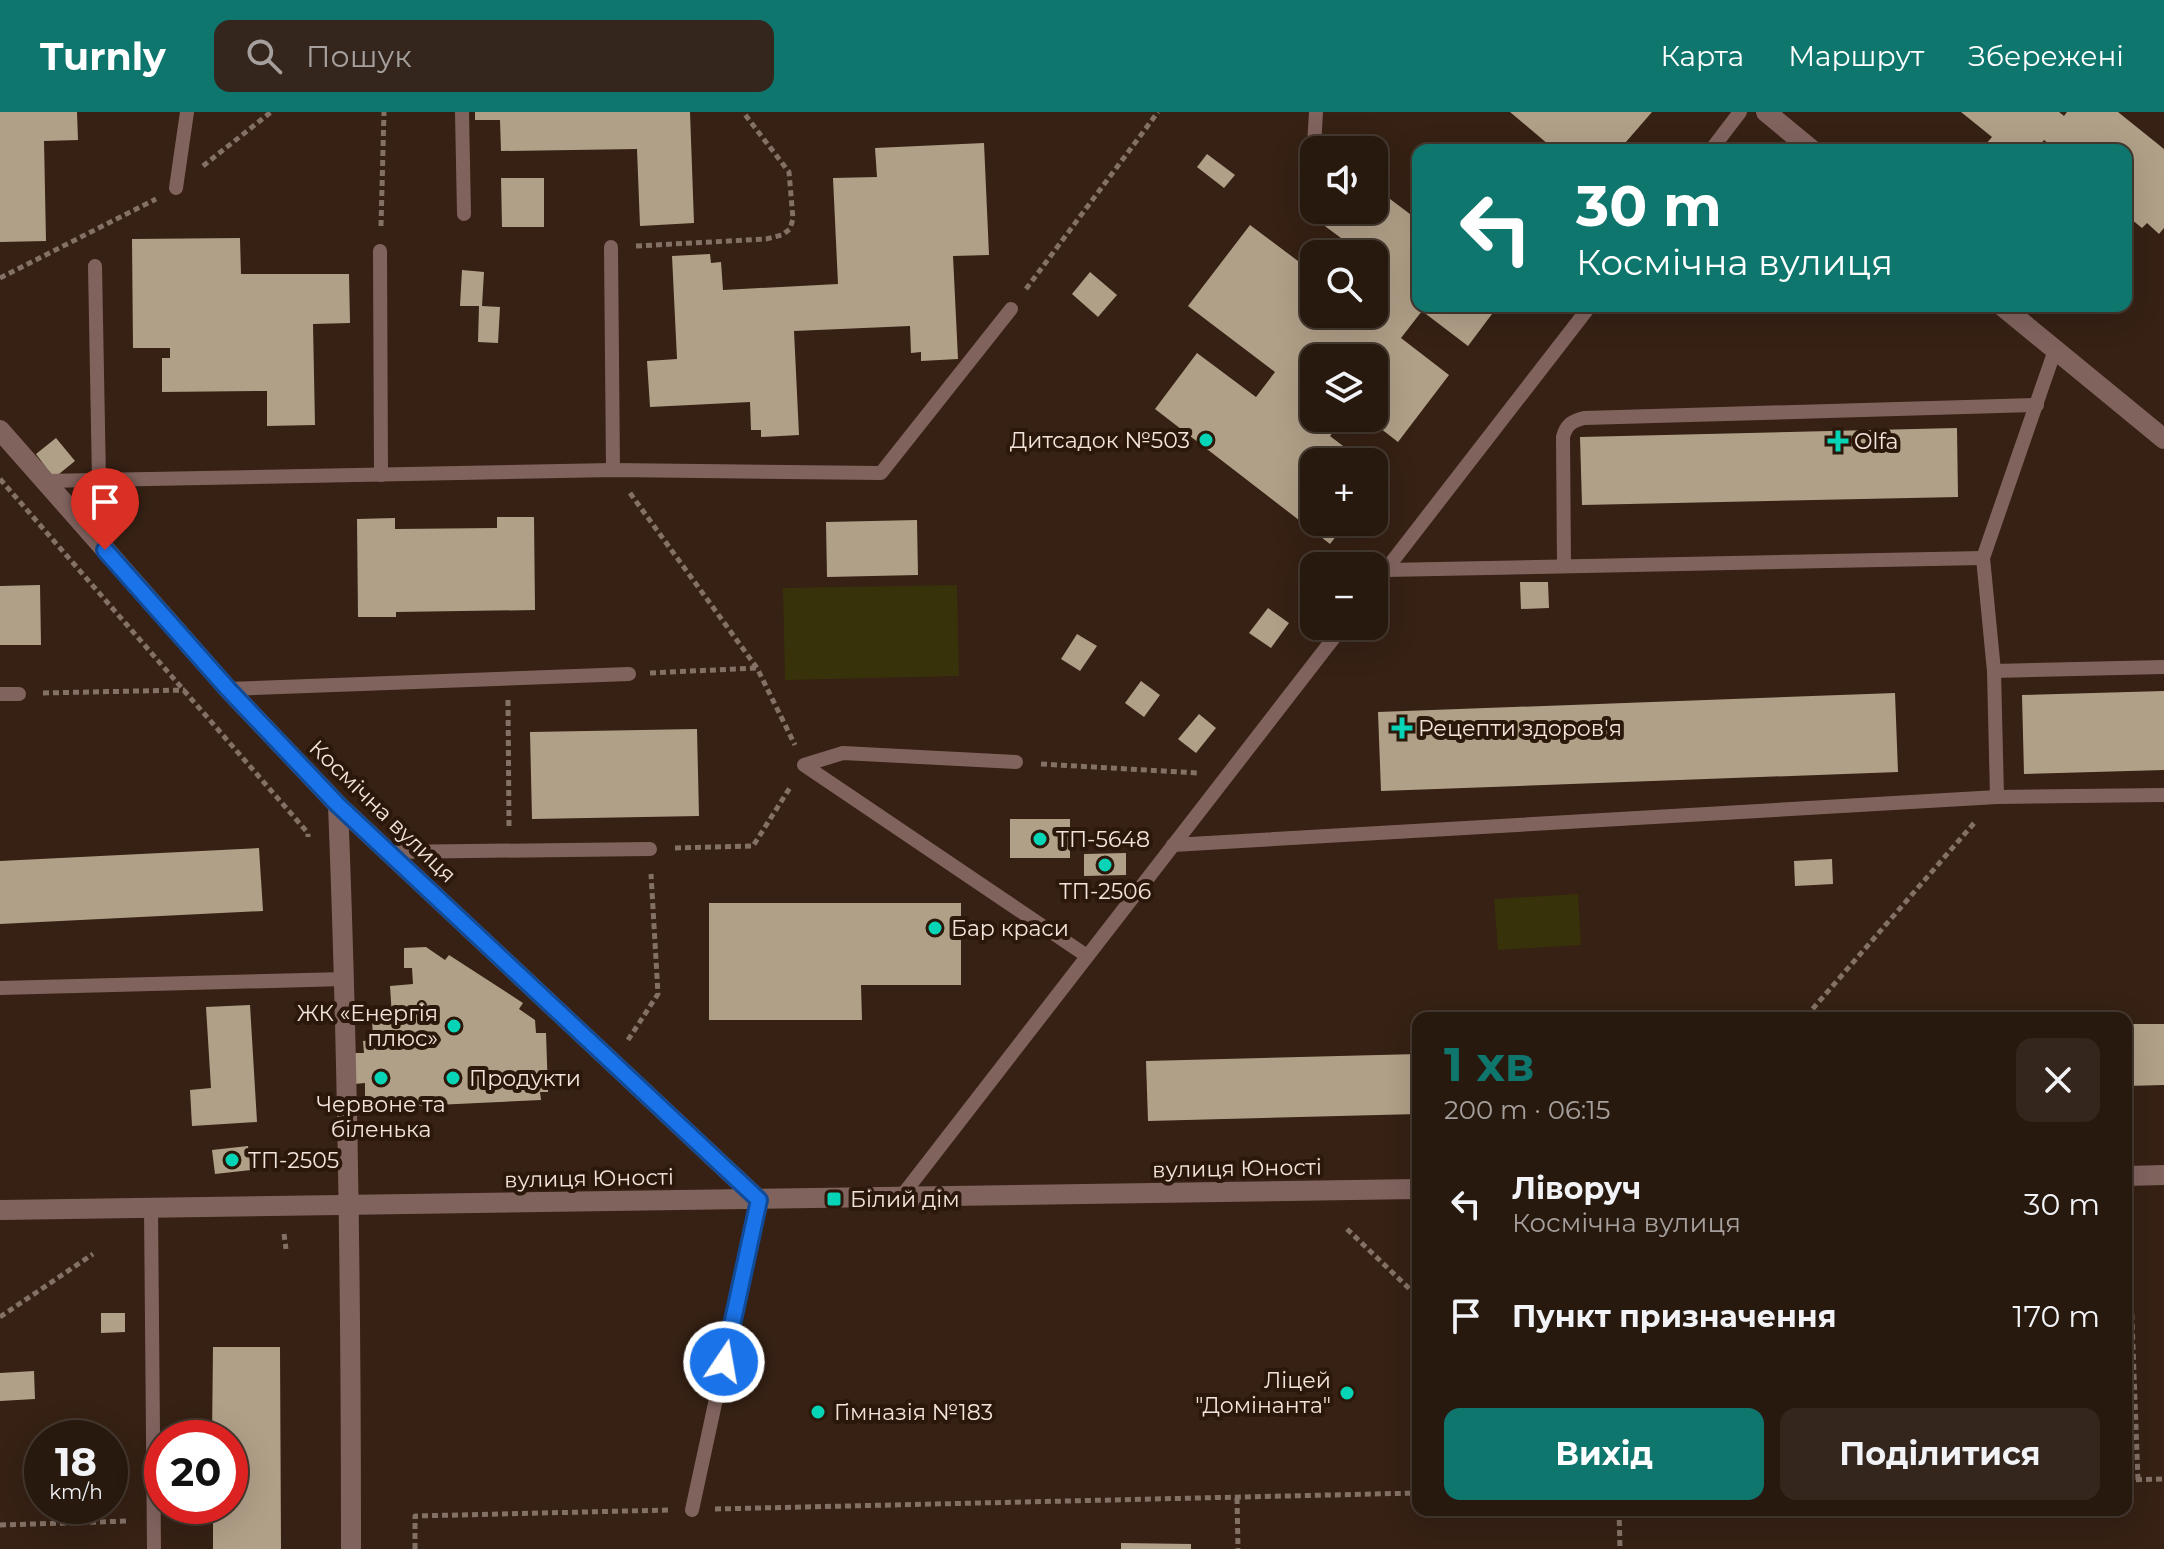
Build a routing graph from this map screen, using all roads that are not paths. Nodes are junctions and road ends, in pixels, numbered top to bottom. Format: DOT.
graph roads {
  1 [pos="187,112"];
  2 [pos="462,112"];
  3 [pos="1316,112"];
  4 [pos="1740,112"];
  5 [pos="1766,112"];
  6 [pos="1315,136"];
  7 [pos="1716,144"];
  8 [pos="1805,144"];
  9 [pos="176,188"];
  10 [pos="464,214"];
  11 [pos="611,247"];
  12 [pos="380,251"];
  13 [pos="95,266"];
  14 [pos="1011,309"];
  15 [pos="1585,312"];
  16 [pos="2009,312"];
  17 [pos="2055,350"];
  18 [pos="2037,405"];
  19 [pos="0,430"];
  20 [pos="2164,439"];
  21 [pos="613,470"];
  22 [pos="381,475"];
  23 [pos="99,480"];
  24 [pos="43,481"];
  25 [pos="1983,558"];
  26 [pos="1564,566"];
  27 [pos="1388,567"];
  28 [pos="1388,570"];
  29 [pos="1332,640"];
  30 [pos="2164,667"];
  31 [pos="1994,671"];
  32 [pos="629,674"];
  33 [pos="228,689"];
  34 [pos="0,694"];
  35 [pos="19,694"];
  36 [pos="1016,762"];
  37 [pos="2164,795"];
  38 [pos="1997,797"];
  39 [pos="338,805"];
  40 [pos="1173,845"];
  41 [pos="650,849"];
  42 [pos="389,852"];
  43 [pos="1087,956"];
  44 [pos="345,979"];
  45 [pos="0,988"];
  46 [pos="2164,1175"];
  47 [pos="2132,1176"];
  48 [pos="1412,1189"];
  49 [pos="901,1197"];
  50 [pos="759,1200"];
  51 [pos="350,1204"];
  52 [pos="151,1207"];
  53 [pos="0,1210"];
  54 [pos="692,1510"];
  55 [pos="154,1549"];
  56 [pos="351,1549"];
  1 -- 9 [label="lane"];
  2 -- 10 [label="lane"];
  3 -- 6 [label="lane"];
  4 -- 7 [label="lane"];
  5 -- 8 [label="street"];
  11 -- 21 [label="lane"];
  12 -- 22 [label="lane"];
  13 -- 23 [label="lane"];
  14 -- 21 [label="lane"];
  15 -- 27 [label="lane"];
  16 -- 17 [label="street"];
  17 -- 18 [label="lane"];
  17 -- 20 [label="street"];
  18 -- 25 [label="lane"];
  18 -- 26 [label="lane"];
  19 -- 24 [label="street, Космічна вулиця"];
  21 -- 22 [label="lane"];
  22 -- 23 [label="lane"];
  23 -- 24 [label="lane"];
  24 -- 33 [label="street, Космічна вулиця"];
  25 -- 26 [label="lane"];
  25 -- 31 [label="lane"];
  26 -- 28 [label="lane"];
  29 -- 40 [label="lane"];
  30 -- 31 [label="lane"];
  31 -- 38 [label="lane"];
  32 -- 33 [label="lane"];
  33 -- 39 [label="street, Космічна вулиця"];
  34 -- 35 [label="lane"];
  36 -- 43 [label="lane"];
  37 -- 38 [label="lane"];
  38 -- 40 [label="lane"];
  39 -- 42 [label="street, Космічна вулиця"];
  39 -- 44 [label="street"];
  40 -- 43 [label="lane"];
  41 -- 42 [label="lane"];
  42 -- 50 [label="street, Космічна вулиця"];
  43 -- 49 [label="lane"];
  44 -- 45 [label="lane"];
  44 -- 51 [label="street"];
  46 -- 47 [label="street"];
  48 -- 49 [label="street, вулиця Юності"];
  49 -- 50 [label="street, вулиця Юності"];
  50 -- 51 [label="street, вулиця Юності"];
  50 -- 54 [label="lane"];
  51 -- 52 [label="street, вулиця Юності"];
  51 -- 56 [label="street"];
  52 -- 53 [label="street, вулиця Юності"];
  52 -- 55 [label="lane"];
}
